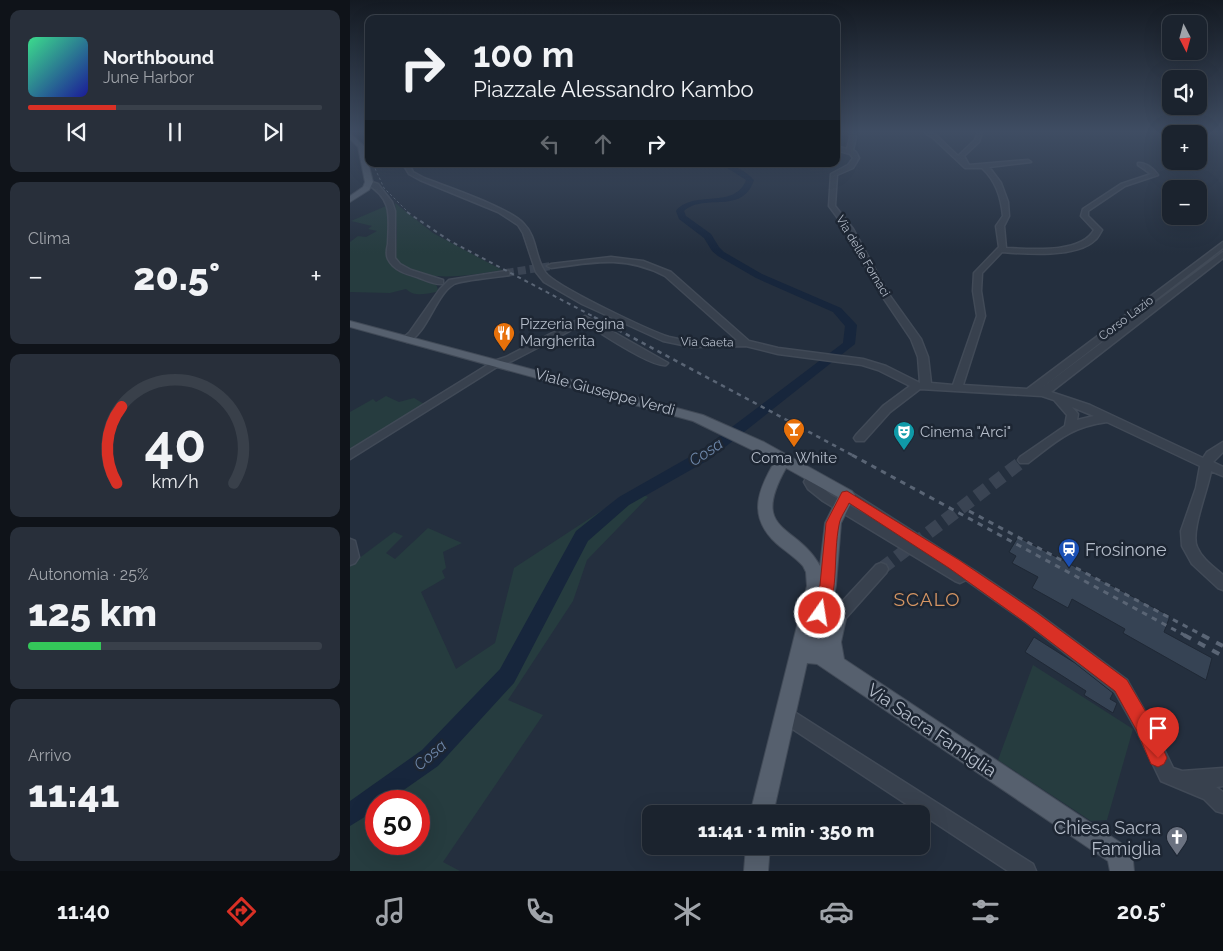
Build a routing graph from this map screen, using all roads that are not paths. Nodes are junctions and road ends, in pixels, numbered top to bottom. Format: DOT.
graph roads {
  1 [pos="367,173"];
  2 [pos="411,173"];
  3 [pos="837,173"];
  4 [pos="990,173"];
  5 [pos="1154,173"];
  6 [pos="369,183"];
  7 [pos="350,200"];
  8 [pos="1223,244"];
  9 [pos="1001,250"];
  10 [pos="1223,254"];
  11 [pos="551,266"];
  12 [pos="506,273"];
  13 [pos="446,282"];
  14 [pos="350,324"];
  15 [pos="407,339"];
  16 [pos="746,343"];
  17 [pos="497,363"];
  18 [pos="663,364"];
  19 [pos="1058,381"];
  20 [pos="922,387"];
  21 [pos="957,389"];
  22 [pos="1030,392"];
  23 [pos="1049,395"];
  24 [pos="1068,401"];
  25 [pos="1086,408"];
  26 [pos="1072,414"];
  27 [pos="1110,419"];
  28 [pos="1085,420"];
  29 [pos="1070,426"];
  30 [pos="860,438"];
  31 [pos="1223,446"];
  32 [pos="350,455"];
  33 [pos="784,459"];
  34 [pos="1024,460"];
  35 [pos="1206,464"];
  36 [pos="1223,472"];
  37 [pos="844,504"];
  38 [pos="350,545"];
  39 [pos="350,559"];
  40 [pos="881,569"];
  41 [pos="1223,584"];
  42 [pos="837,619"];
  43 [pos="820,637"];
  44 [pos="802,659"];
  45 [pos="837,666"];
  46 [pos="785,714"];
  47 [pos="1219,778"];
  48 [pos="1182,780"];
  49 [pos="1222,803"];
  50 [pos="763,805"];
  51 [pos="757,855"];
  52 [pos="1121,866"];
  53 [pos="756,871"];
  54 [pos="1026,871"];
  1 -- 6 [label="main road"];
  2 -- 16 [label="street, Via Gaeta"];
  3 -- 20 [label="street, Via delle Fornaci"];
  4 -- 9 [label="street"];
  5 -- 9 [label="street"];
  6 -- 7 [label="main road"];
  6 -- 13 [label="street"];
  8 -- 22 [label="street, Corso Lazio"];
  9 -- 21 [label="street"];
  10 -- 19 [label="street, Corso Lazio"];
  11 -- 16 [label="street"];
  12 -- 13 [label="street"];
  13 -- 15 [label="street"];
  14 -- 15 [label="main road, Viale Giuseppe Verdi"];
  15 -- 17 [label="main road, Viale Giuseppe Verdi"];
  16 -- 20 [label="street, Via Gaeta"];
  17 -- 18 [label="street"];
  17 -- 32 [label="street"];
  17 -- 33 [label="main road, Viale Giuseppe Verdi"];
  19 -- 23 [label="street, Corso Lazio"];
  19 -- 24 [label="street"];
  20 -- 21 [label="street"];
  20 -- 30 [label="street"];
  21 -- 22 [label="street"];
  22 -- 23 [label="street"];
  23 -- 24 [label="street"];
  23 -- 26 [label="street"];
  24 -- 25 [label="street"];
  25 -- 26 [label="street"];
  25 -- 27 [label="street"];
  25 -- 28 [label="street"];
  26 -- 29 [label="street"];
  27 -- 28 [label="street"];
  27 -- 35 [label="street"];
  28 -- 29 [label="street"];
  29 -- 34 [label="street"];
  31 -- 35 [label="street"];
  33 -- 37 [label="main road, Viale Giuseppe Verdi"];
  33 -- 44 [label="main road"];
  35 -- 36 [label="street"];
  35 -- 41 [label="street"];
  37 -- 43 [label="main road"];
  37 -- 48 [label="street"];
  38 -- 39 [label="street"];
  40 -- 42 [label="street"];
  42 -- 43 [label="street"];
  42 -- 45 [label="main road"];
  43 -- 44 [label="street"];
  43 -- 45 [label="main road"];
  44 -- 45 [label="main road, Via Sacra Famiglia"];
  44 -- 46 [label="main road"];
  45 -- 52 [label="main road, Via Sacra Famiglia"];
  46 -- 50 [label="main road"];
  46 -- 54 [label="street"];
  47 -- 48 [label="street"];
  47 -- 49 [label="street"];
  48 -- 49 [label="street"];
  51 -- 53 [label="main road"];
}
